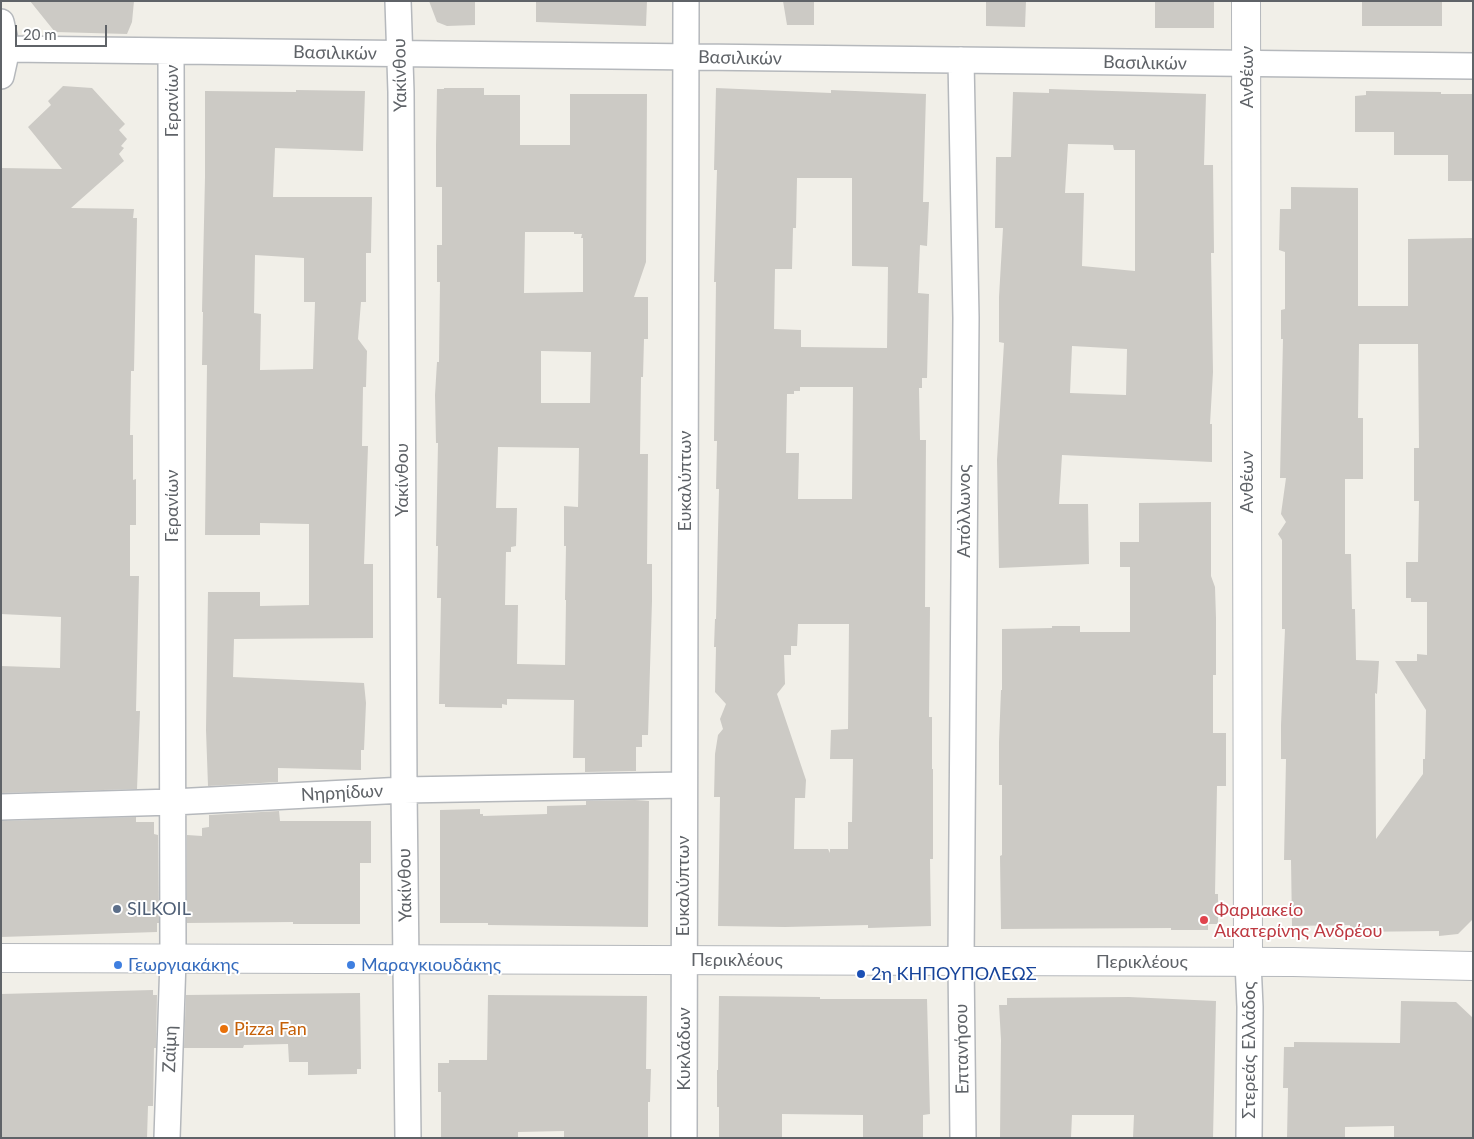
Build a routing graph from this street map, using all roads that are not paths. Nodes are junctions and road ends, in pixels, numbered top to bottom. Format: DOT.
graph roads {
  1 [pos="398,1"];
  2 [pos="686,1"];
  3 [pos="1246,1"];
  4 [pos="1,22"];
  5 [pos="7,49"];
  6 [pos="172,52"];
  7 [pos="399,54"];
  8 [pos="686,57"];
  9 [pos="961,60"];
  10 [pos="1247,64"];
  11 [pos="1473,66"];
  12 [pos="1,76"];
  13 [pos="684,785"];
  14 [pos="404,790"];
  15 [pos="173,802"];
  16 [pos="1,807"];
  17 [pos="1,958"];
  18 [pos="406,959"];
  19 [pos="173,960"];
  20 [pos="683,960"];
  21 [pos="962,961"];
  22 [pos="1248,962"];
  23 [pos="1473,966"];
  24 [pos="167,1138"];
  25 [pos="408,1138"];
  26 [pos="684,1138"];
  27 [pos="963,1138"];
  28 [pos="1249,1138"];
  1 -- 7 [label="street, Υακίνθου"];
  2 -- 8 [label="street, Ευκαλύπτων"];
  3 -- 10 [label="street, Ανθέων"];
  4 -- 5 [label="street"];
  5 -- 6 [label="street, Βασιλικών"];
  5 -- 12 [label="street"];
  6 -- 7 [label="street, Βασιλικών"];
  6 -- 15 [label="street, Γερανίων"];
  7 -- 8 [label="street, Βασιλικών"];
  7 -- 14 [label="street, Υακίνθου"];
  8 -- 9 [label="street, Βασιλικών"];
  8 -- 13 [label="street, Ευκαλύπτων"];
  9 -- 10 [label="street, Βασιλικών"];
  9 -- 21 [label="street, Απόλλωνος"];
  10 -- 11 [label="street, Βασιλικών"];
  10 -- 22 [label="street, Ανθέων"];
  13 -- 14 [label="street, Νηρηίδων"];
  13 -- 20 [label="street, Ευκαλύπτων"];
  14 -- 15 [label="street, Νηρηίδων"];
  14 -- 18 [label="street, Υακίνθου"];
  15 -- 16 [label="street, Νηρηίδων"];
  15 -- 19 [label="street, Γερανίων"];
  17 -- 19 [label="street, Περικλέους"];
  18 -- 19 [label="street, Περικλέους"];
  18 -- 20 [label="street, Περικλέους"];
  18 -- 25 [label="street, Υακίνθου"];
  19 -- 24 [label="street, Ζαϊμη"];
  20 -- 21 [label="street, Περικλέους"];
  20 -- 26 [label="street, Κυκλάδων"];
  21 -- 22 [label="street, Περικλέους"];
  21 -- 27 [label="street, Επτανήσου"];
  22 -- 23 [label="street, Περικλέους"];
  22 -- 28 [label="street, Στερεάς Ελλάδος"];
}
